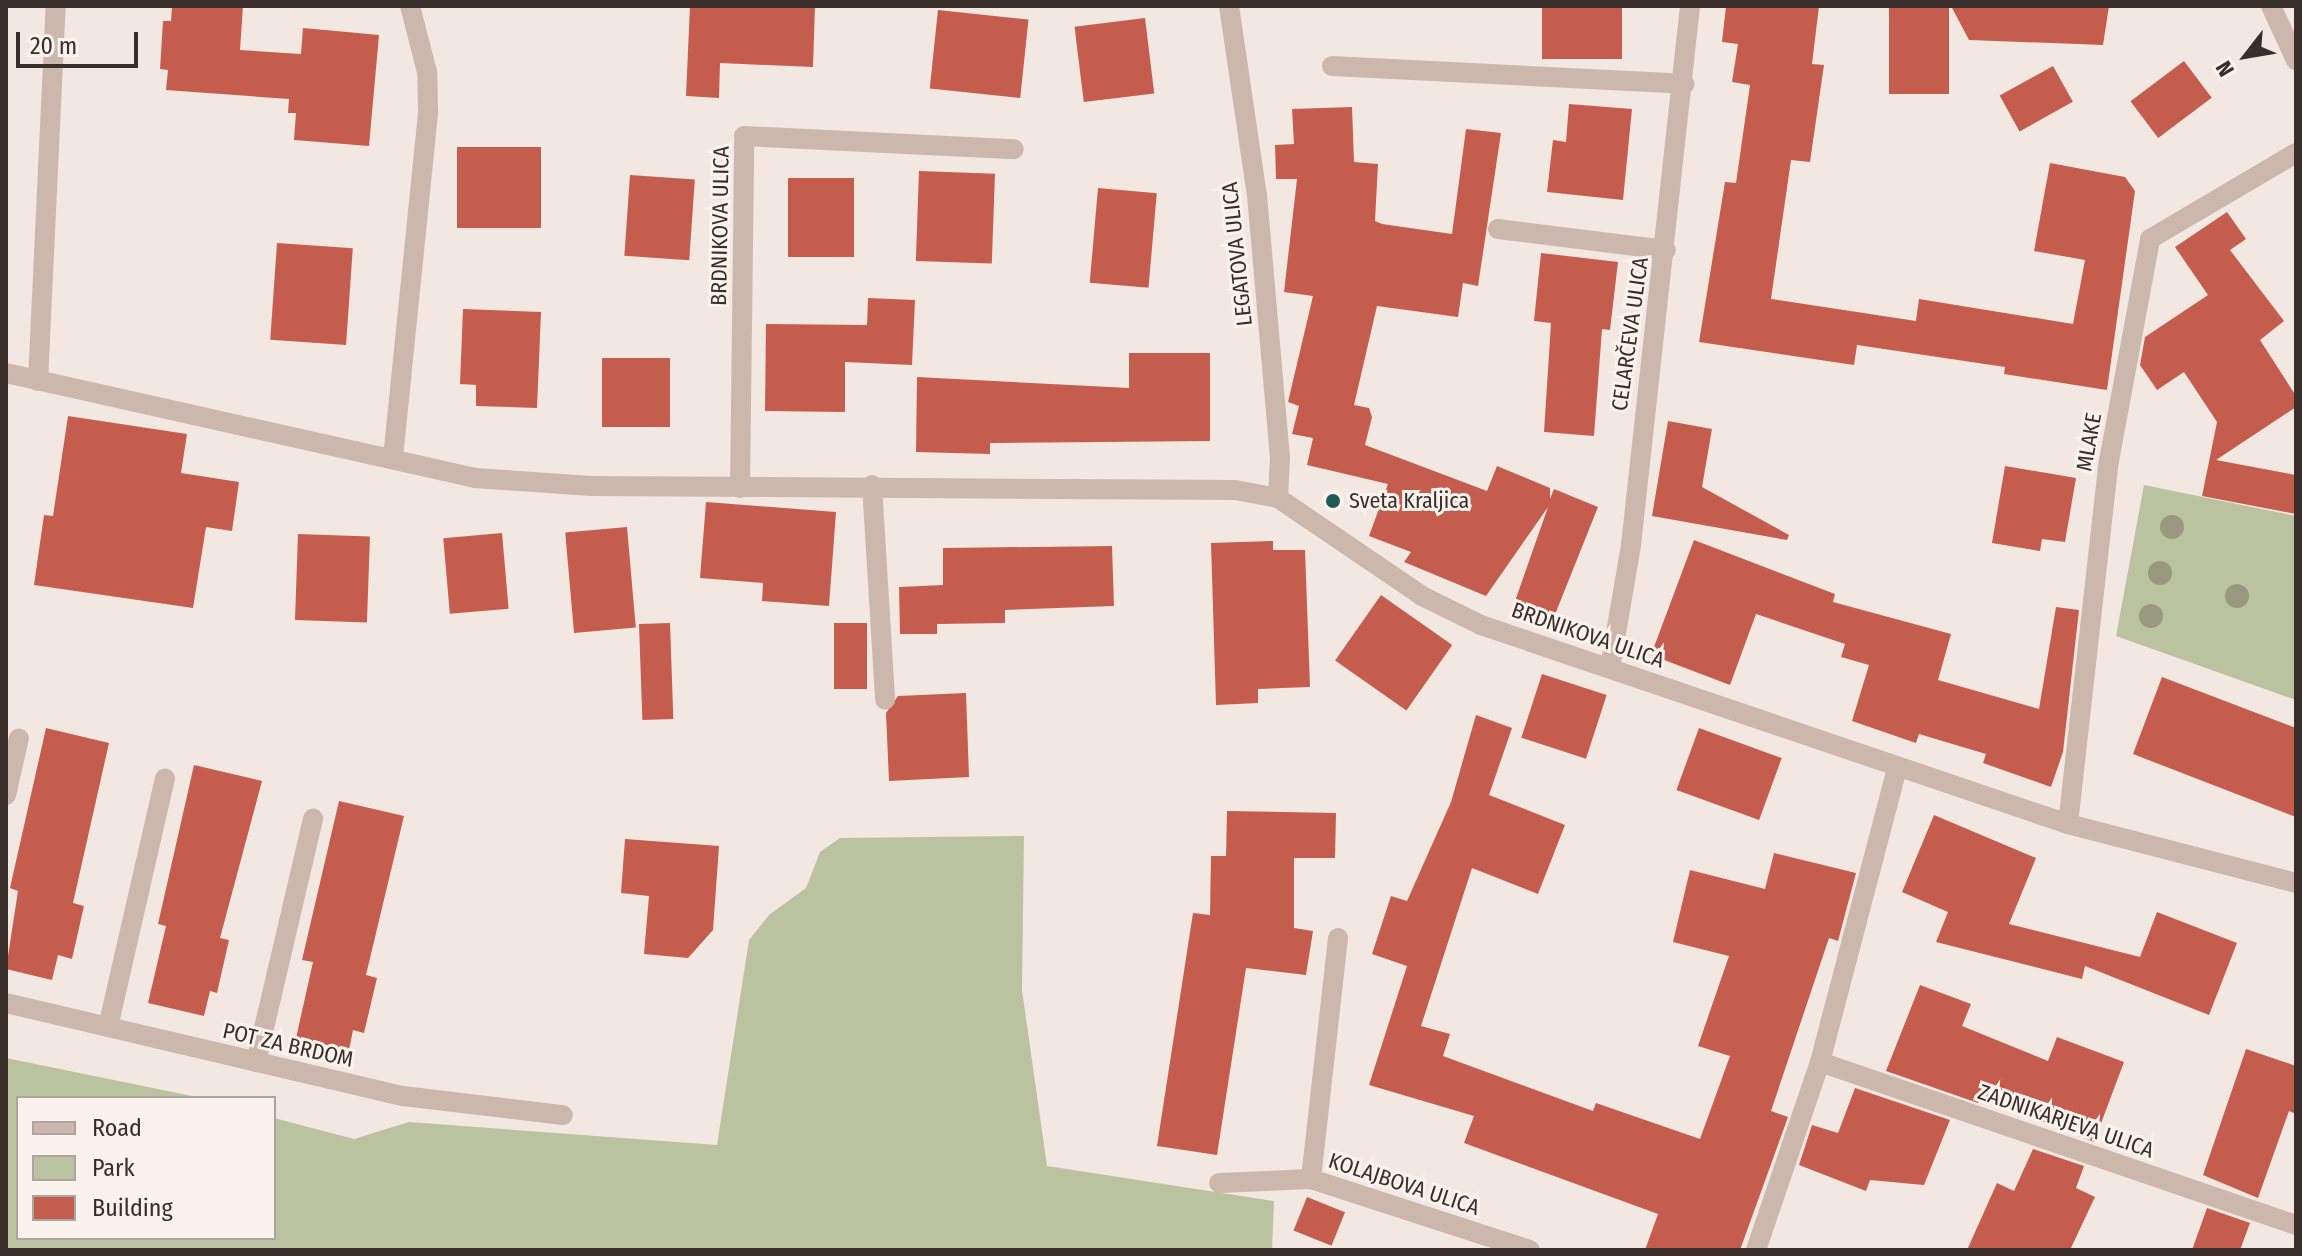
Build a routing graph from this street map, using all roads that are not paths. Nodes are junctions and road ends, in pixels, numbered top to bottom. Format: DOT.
graph roads {
  1 [pos="56,6"];
  2 [pos="410,6"];
  3 [pos="1229,6"];
  4 [pos="1690,6"];
  5 [pos="2271,6"];
  6 [pos="2296,60"];
  7 [pos="1332,66"];
  8 [pos="1685,84"];
  9 [pos="1014,149"];
  10 [pos="2296,153"];
  11 [pos="1498,229"];
  12 [pos="1666,250"];
  13 [pos="6,373"];
  14 [pos="38,381"];
  15 [pos="393,458"];
  16 [pos="872,485"];
  17 [pos="740,488"];
  18 [pos="1278,498"];
  19 [pos="1610,668"];
  20 [pos="885,700"];
  21 [pos="19,738"];
  22 [pos="1897,768"];
  23 [pos="165,778"];
  24 [pos="6,795"];
  25 [pos="313,819"];
  26 [pos="2068,824"];
  27 [pos="2296,883"];
  28 [pos="1338,938"];
  29 [pos="6,1003"];
  30 [pos="108,1027"];
  31 [pos="256,1062"];
  32 [pos="1820,1062"];
  33 [pos="563,1115"];
  34 [pos="1311,1179"];
  35 [pos="1219,1183"];
  36 [pos="2296,1225"];
  37 [pos="1530,1250"];
  38 [pos="1756,1250"];
  1 -- 14 [label="street"];
  2 -- 15 [label="street"];
  3 -- 18 [label="street, LEGATOVA ULICA"];
  4 -- 8 [label="street, CELARČEVA ULICA"];
  5 -- 6 [label="street"];
  7 -- 8 [label="street"];
  8 -- 12 [label="street, CELARČEVA ULICA"];
  9 -- 17 [label="street, BRDNIKOVA ULICA"];
  10 -- 26 [label="street, MLAKE"];
  11 -- 12 [label="street"];
  12 -- 19 [label="street, CELARČEVA ULICA"];
  13 -- 14 [label="street, BRDNIKOVA ULICA"];
  14 -- 15 [label="street, BRDNIKOVA ULICA"];
  15 -- 17 [label="street, BRDNIKOVA ULICA"];
  16 -- 17 [label="street, BRDNIKOVA ULICA"];
  16 -- 18 [label="street, BRDNIKOVA ULICA"];
  16 -- 20 [label="street"];
  18 -- 19 [label="street, BRDNIKOVA ULICA"];
  19 -- 22 [label="street, BRDNIKOVA ULICA"];
  21 -- 24 [label="street"];
  22 -- 26 [label="street, BRDNIKOVA ULICA"];
  22 -- 32 [label="street"];
  23 -- 30 [label="street"];
  25 -- 31 [label="street"];
  26 -- 27 [label="street, BRDNIKOVA ULICA"];
  28 -- 34 [label="street, KOLAJBOVA ULICA"];
  29 -- 30 [label="street, POT ZA BRDOM"];
  30 -- 31 [label="street, POT ZA BRDOM"];
  31 -- 33 [label="street, POT ZA BRDOM"];
  32 -- 36 [label="street, ZADNIKARJEVA ULICA"];
  32 -- 38 [label="street"];
  34 -- 35 [label="street"];
  34 -- 37 [label="street, KOLAJBOVA ULICA"];
}
